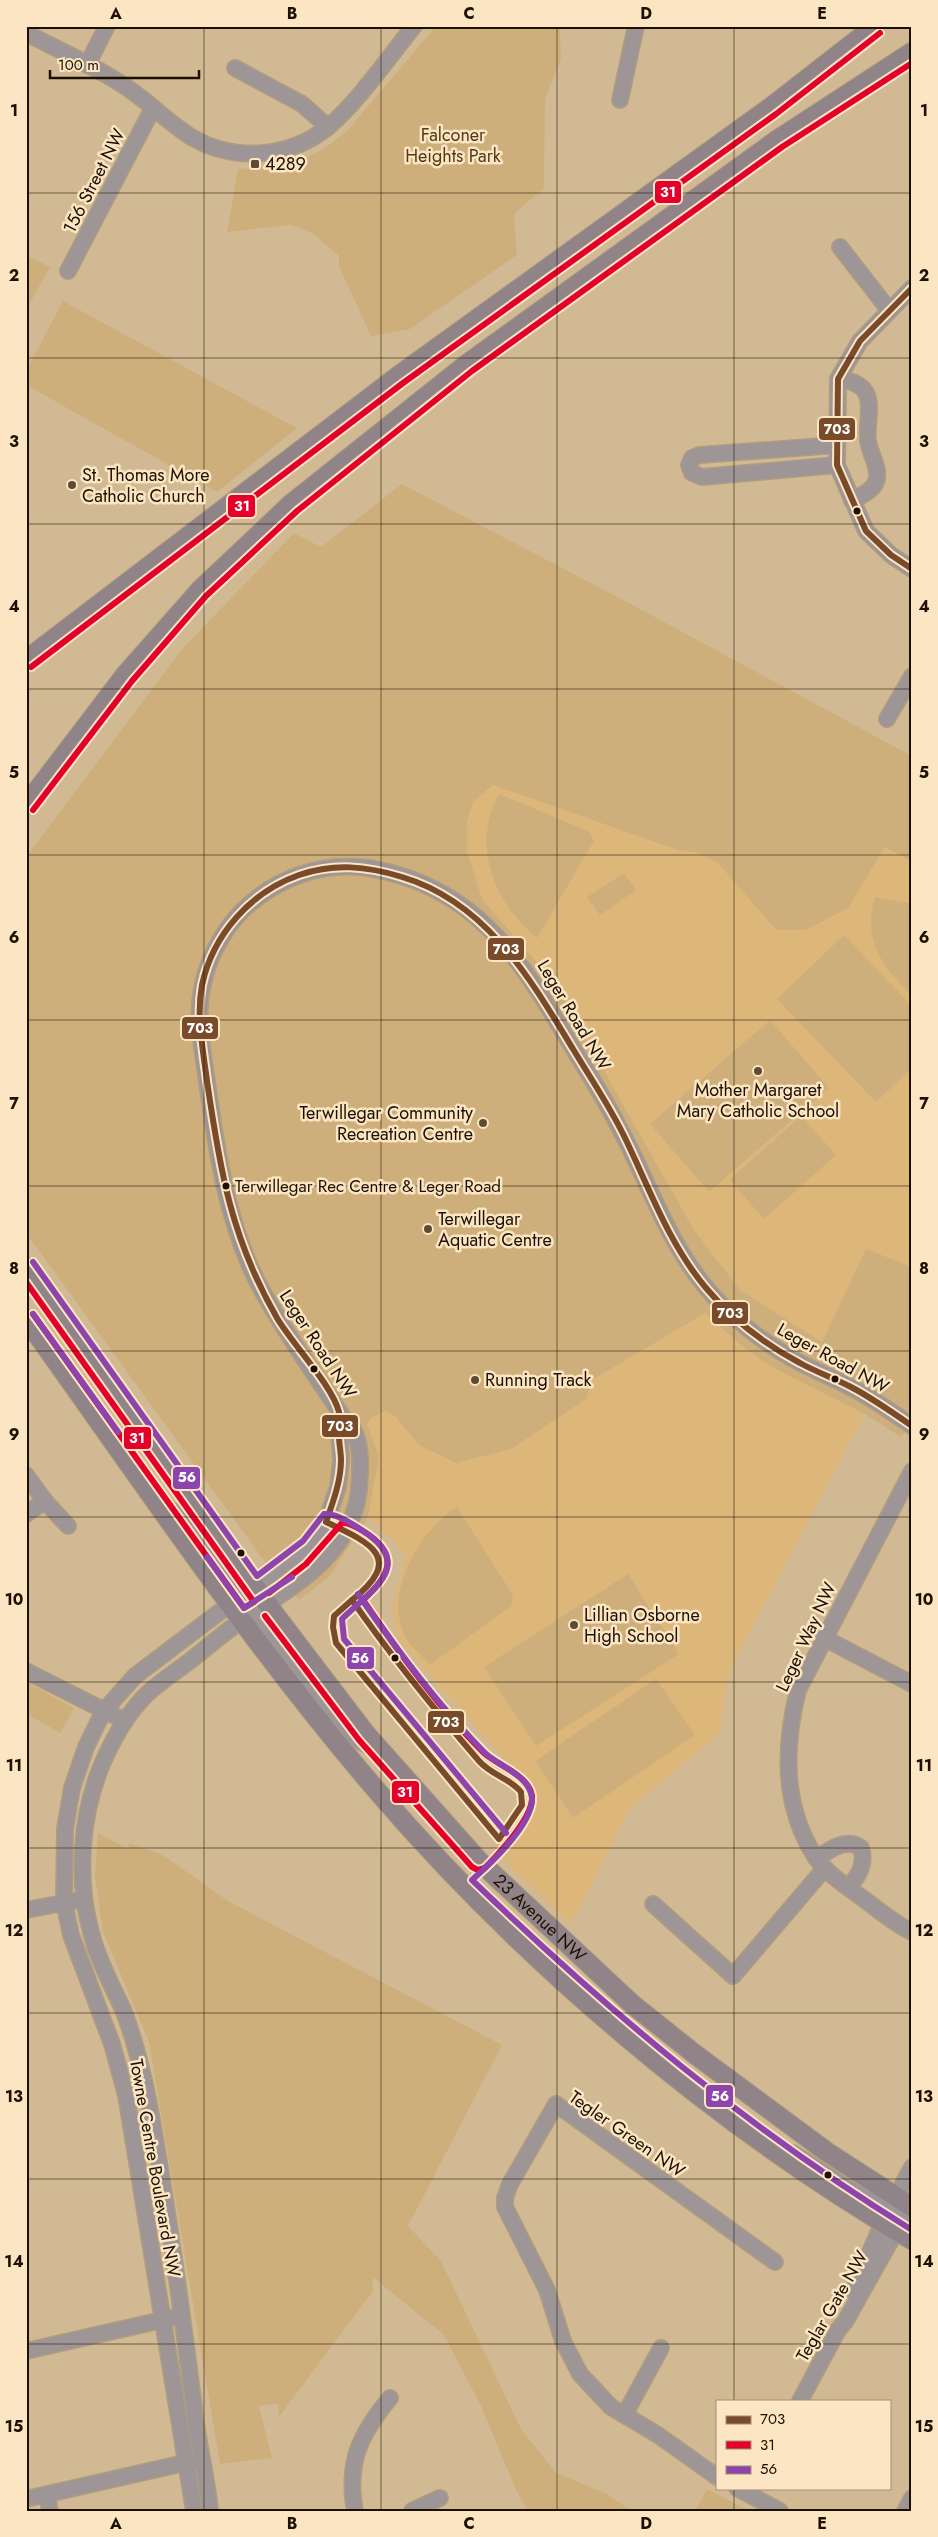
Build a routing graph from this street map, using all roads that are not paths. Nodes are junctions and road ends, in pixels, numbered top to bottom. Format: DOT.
graph roads {
  1 [pos="107,26"];
  2 [pos="414,26"];
  3 [pos="636,26"];
  4 [pos="875,26"];
  5 [pos="26,33"];
  6 [pos="912,52"];
  7 [pos="87,64"];
  8 [pos="235,68"];
  9 [pos="620,100"];
  10 [pos="153,108"];
  11 [pos="328,127"];
  12 [pos="840,248"];
  13 [pos="68,271"];
  14 [pos="912,288"];
  15 [pos="889,310"];
  16 [pos="838,379"];
  17 [pos="837,445"];
  18 [pos="837,465"];
  19 [pos="852,501"];
  20 [pos="912,569"];
  21 [pos="26,660"];
  22 [pos="912,676"];
  23 [pos="887,719"];
  24 [pos="26,805"];
  25 [pos="26,1268"];
  26 [pos="26,1319"];
  27 [pos="341,1414"];
  28 [pos="912,1426"];
  29 [pos="912,1471"];
  30 [pos="26,1475"];
  31 [pos="45,1501"];
  32 [pos="26,1514"];
  33 [pos="68,1526"];
  34 [pos="243,1595"];
  35 [pos="267,1605"];
  36 [pos="245,1618"];
  37 [pos="824,1638"];
  38 [pos="26,1671"];
  39 [pos="912,1684"];
  40 [pos="103,1712"];
  41 [pos="125,1721"];
  42 [pos="382,1753"];
  43 [pos="821,1863"];
  44 [pos="849,1887"];
  45 [pos="85,1900"];
  46 [pos="64,1902"];
  47 [pos="653,1904"];
  48 [pos="26,1910"];
  49 [pos="912,1932"];
  50 [pos="912,2167"];
  51 [pos="902,2217"];
  52 [pos="775,2262"];
  53 [pos="183,2316"];
  54 [pos="163,2320"];
  55 [pos="661,2348"];
  56 [pos="26,2351"];
  57 [pos="390,2398"];
  58 [pos="801,2400"];
  59 [pos="625,2414"];
  60 [pos="202,2460"];
  61 [pos="185,2462"];
  62 [pos="716,2476"];
  63 [pos="746,2491"];
  64 [pos="47,2495"];
  65 [pos="440,2498"];
  66 [pos="912,2498"];
  67 [pos="26,2499"];
  68 [pos="50,2511"];
  69 [pos="194,2511"];
  70 [pos="210,2511"];
  71 [pos="356,2511"];
  72 [pos="412,2511"];
  73 [pos="780,2511"];
  74 [pos="905,2511"];
  1 -- 7 [label="street"];
  2 -- 11 [label="street"];
  3 -- 9 [label="street"];
  4 -- 21 [label="main road"];
  5 -- 7 [label="street"];
  6 -- 24 [label="main road"];
  7 -- 10 [label="street"];
  8 -- 11 [label="street"];
  10 -- 11 [label="street"];
  10 -- 13 [label="street, 156 Street NW"];
  12 -- 15 [label="street"];
  14 -- 15 [label="street"];
  15 -- 16 [label="street"];
  16 -- 17 [label="street"];
  16 -- 19 [label="street"];
  17 -- 18 [label="street"];
  17 -- 18 [label="street"];
  18 -- 19 [label="street"];
  19 -- 20 [label="street"];
  22 -- 23 [label="street"];
  25 -- 34 [label="main road, 23 Avenue NW"];
  26 -- 34 [label="main road, 23 Avenue NW"];
  27 -- 28 [label="street, Leger Road NW"];
  27 -- 34 [label="street, Leger Road NW"];
  27 -- 35 [label="street, Leger Road NW"];
  29 -- 37 [label="street, Leger Way NW"];
  30 -- 31 [label="street"];
  31 -- 32 [label="street"];
  31 -- 33 [label="street"];
  34 -- 35 [label="main road, 23 Avenue NW"];
  34 -- 36 [label="main road, 23 Avenue NW"];
  34 -- 40 [label="street, Towne Centre Boulevard NW"];
  35 -- 36 [label="street, Leger Road NW"];
  35 -- 42 [label="main road, 23 Avenue NW"];
  36 -- 41 [label="street, Towne Centre Boulevard NW"];
  36 -- 42 [label="street"];
  36 -- 51 [label="main road, 23 Avenue NW"];
  37 -- 39 [label="street"];
  37 -- 43 [label="street, Leger Way NW"];
  38 -- 40 [label="street"];
  40 -- 41 [label="street"];
  40 -- 46 [label="street, Towne Centre Boulevard NW"];
  41 -- 45 [label="street, Towne Centre Boulevard NW"];
  42 -- 51 [label="main road, 23 Avenue NW"];
  43 -- 44 [label="street, Leger Way NW"];
  43 -- 44 [label="street"];
  43 -- 47 [label="street"];
  44 -- 49 [label="street, Leger Way NW"];
  45 -- 46 [label="street"];
  45 -- 53 [label="street, Towne Centre Boulevard NW"];
  46 -- 48 [label="street"];
  46 -- 54 [label="street, Towne Centre Boulevard NW"];
  50 -- 51 [label="street, Teglar Gate NW"];
  51 -- 58 [label="street, Teglar Gate NW"];
  52 -- 59 [label="street, Tegler Green NW"];
  53 -- 54 [label="street"];
  53 -- 60 [label="street, Towne Centre Boulevard NW"];
  54 -- 56 [label="street"];
  54 -- 61 [label="street, Towne Centre Boulevard NW"];
  55 -- 59 [label="street"];
  57 -- 71 [label="street"];
  59 -- 62 [label="street, Tegler Green NW"];
  60 -- 61 [label="street"];
  60 -- 70 [label="street, Towne Centre Boulevard NW"];
  61 -- 64 [label="street"];
  61 -- 69 [label="street, Towne Centre Boulevard NW"];
  63 -- 73 [label="street"];
  64 -- 67 [label="street"];
  64 -- 68 [label="street"];
  65 -- 72 [label="street"];
  66 -- 74 [label="street"];
}
